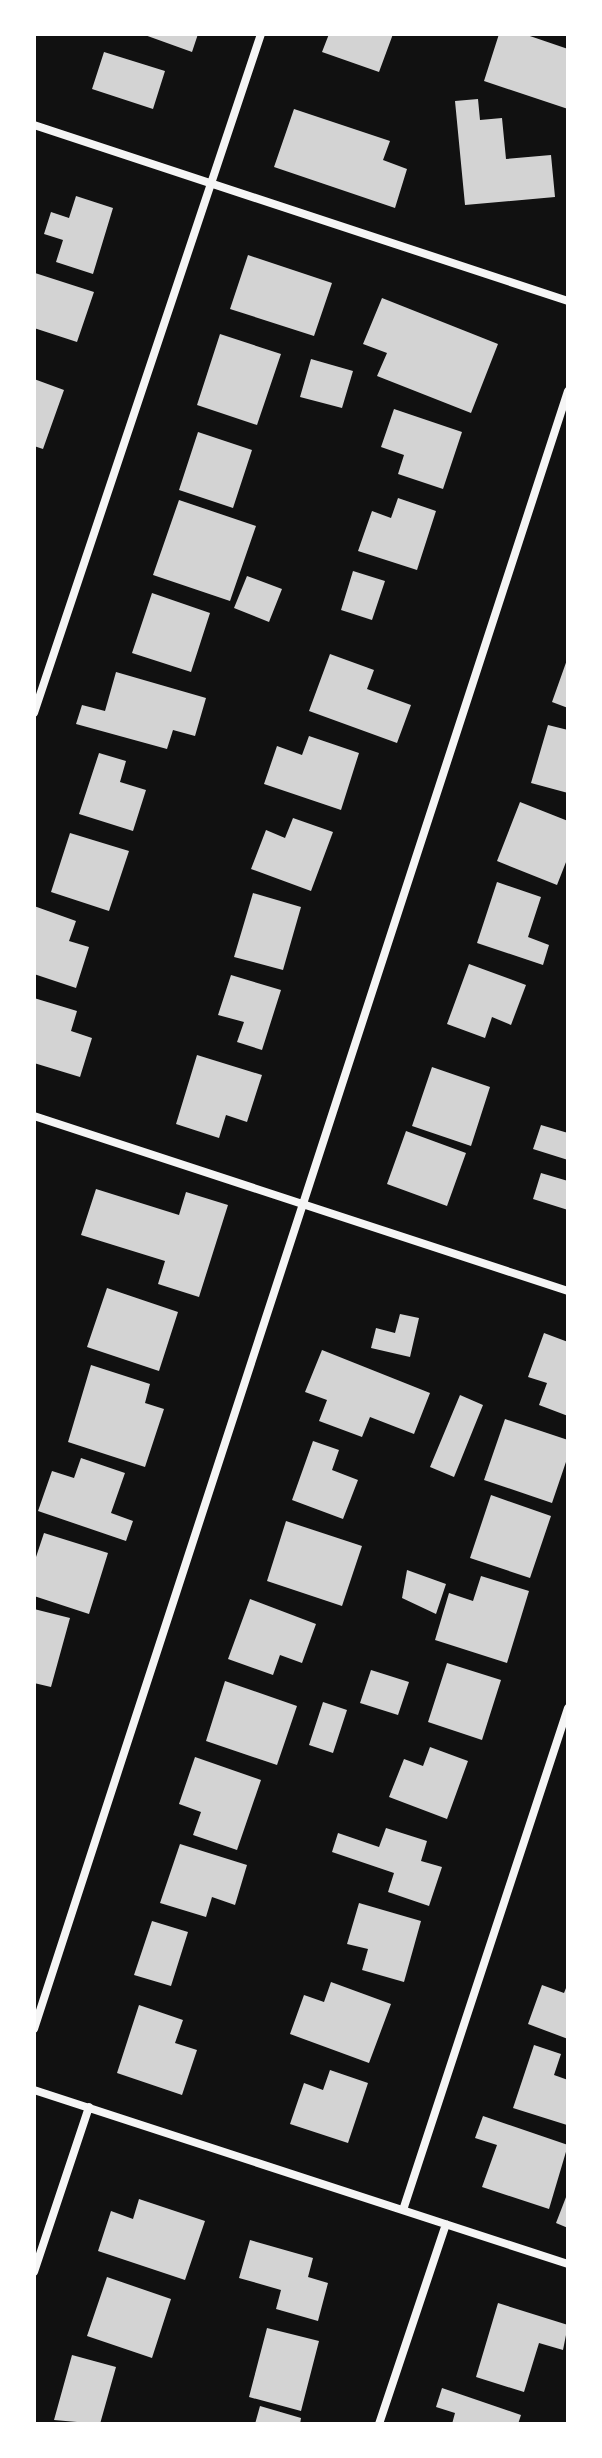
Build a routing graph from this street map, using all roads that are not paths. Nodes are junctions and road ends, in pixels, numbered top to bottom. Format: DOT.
graph roads {
  1 [pos="261,34"];
  2 [pos="34,125"];
  3 [pos="210,183"];
  4 [pos="568,301"];
  5 [pos="568,391"];
  6 [pos="34,713"];
  7 [pos="34,1116"];
  8 [pos="303,1204"];
  9 [pos="568,1291"];
  10 [pos="568,1708"];
  11 [pos="34,2029"];
  12 [pos="34,2090"];
  13 [pos="89,2107"];
  14 [pos="403,2210"];
  15 [pos="446,2224"];
  16 [pos="568,2264"];
  17 [pos="34,2272"];
  18 [pos="379,2424"];
  1 -- 3 [label="street"];
  2 -- 3 [label="street"];
  3 -- 4 [label="street"];
  3 -- 6 [label="street"];
  5 -- 8 [label="street"];
  7 -- 8 [label="street"];
  8 -- 9 [label="street"];
  8 -- 11 [label="street"];
  10 -- 14 [label="street"];
  12 -- 13 [label="street"];
  13 -- 14 [label="street"];
  13 -- 17 [label="street"];
  14 -- 15 [label="street"];
  15 -- 16 [label="street"];
  15 -- 18 [label="street"];
}
